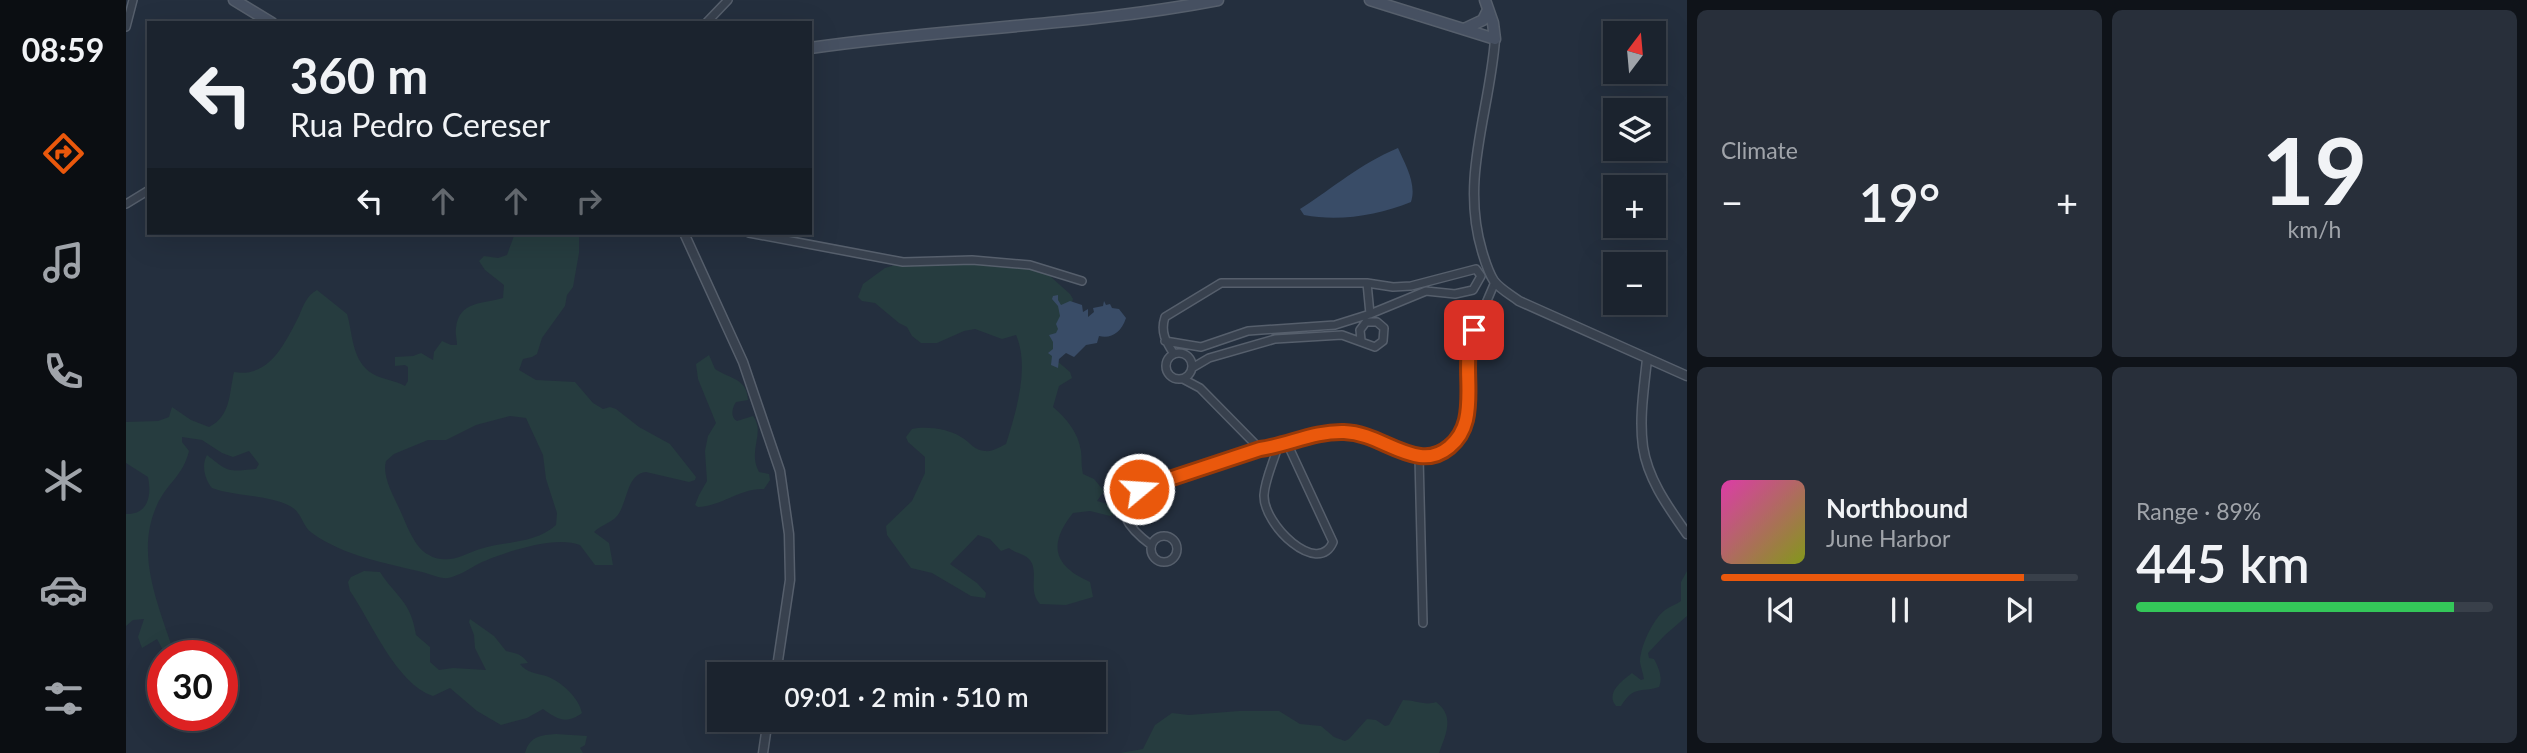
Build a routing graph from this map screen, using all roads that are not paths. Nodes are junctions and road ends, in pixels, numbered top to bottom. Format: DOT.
graph roads {
  1 [pos="133,0"];
  2 [pos="234,0"];
  3 [pos="728,0"];
  4 [pos="1218,0"];
  5 [pos="1370,0"];
  6 [pos="1486,5"];
  7 [pos="269,21"];
  8 [pos="708,21"];
  9 [pos="126,27"];
  10 [pos="1464,29"];
  11 [pos="1495,39"];
  12 [pos="812,48"];
  13 [pos="147,191"];
  14 [pos="126,204"];
  15 [pos="685,235"];
  16 [pos="760,235"];
  17 [pos="1082,281"];
  18 [pos="1495,282"];
  19 [pos="1367,283"];
  20 [pos="1370,314"];
  21 [pos="1362,326"];
  22 [pos="1342,335"];
  23 [pos="1361,340"];
  24 [pos="1166,341"];
  25 [pos="1174,354"];
  26 [pos="1188,357"];
  27 [pos="1209,358"];
  28 [pos="1647,359"];
  29 [pos="1192,369"];
  30 [pos="1687,376"];
  31 [pos="1183,379"];
  32 [pos="1200,388"];
  33 [pos="1287,443"];
  34 [pos="1278,446"];
  35 [pos="1260,449"];
  36 [pos="1419,456"];
  37 [pos="1136,531"];
  38 [pos="1687,534"];
  39 [pos="1158,536"];
  40 [pos="1151,545"];
  41 [pos="1423,623"];
  42 [pos="778,662"];
  43 [pos="766,732"];
  44 [pos="763,753"];
  1 -- 9 [label="street"];
  2 -- 7 [label="main road"];
  3 -- 8 [label="street"];
  4 -- 12 [label="main road"];
  5 -- 10 [label="main road"];
  6 -- 10 [label="main road"];
  6 -- 11 [label="main road"];
  10 -- 11 [label="main road"];
  11 -- 18 [label="street"];
  13 -- 14 [label="street"];
  15 -- 42 [label="street"];
  16 -- 17 [label="street"];
  18 -- 28 [label="street"];
  18 -- 36 [label="street"];
  19 -- 20 [label="street"];
  19 -- 20 [label="street"];
  19 -- 24 [label="street"];
  20 -- 24 [label="street"];
  21 -- 22 [label="street"];
  21 -- 23 [label="street"];
  21 -- 23 [label="street"];
  22 -- 23 [label="street"];
  22 -- 27 [label="street"];
  24 -- 25 [label="street"];
  25 -- 26 [label="street"];
  25 -- 31 [label="street"];
  26 -- 27 [label="street"];
  26 -- 29 [label="street"];
  27 -- 29 [label="street"];
  28 -- 30 [label="street"];
  28 -- 38 [label="street"];
  29 -- 31 [label="street"];
  29 -- 32 [label="street"];
  31 -- 32 [label="street"];
  32 -- 35 [label="street"];
  33 -- 34 [label="street"];
  33 -- 34 [label="street"];
  33 -- 36 [label="street"];
  34 -- 35 [label="street"];
  35 -- 37 [label="street"];
  36 -- 41 [label="street"];
  37 -- 39 [label="street"];
  37 -- 40 [label="street"];
  39 -- 40 [label="street"];
  39 -- 40 [label="street"];
  43 -- 44 [label="street"];
}
